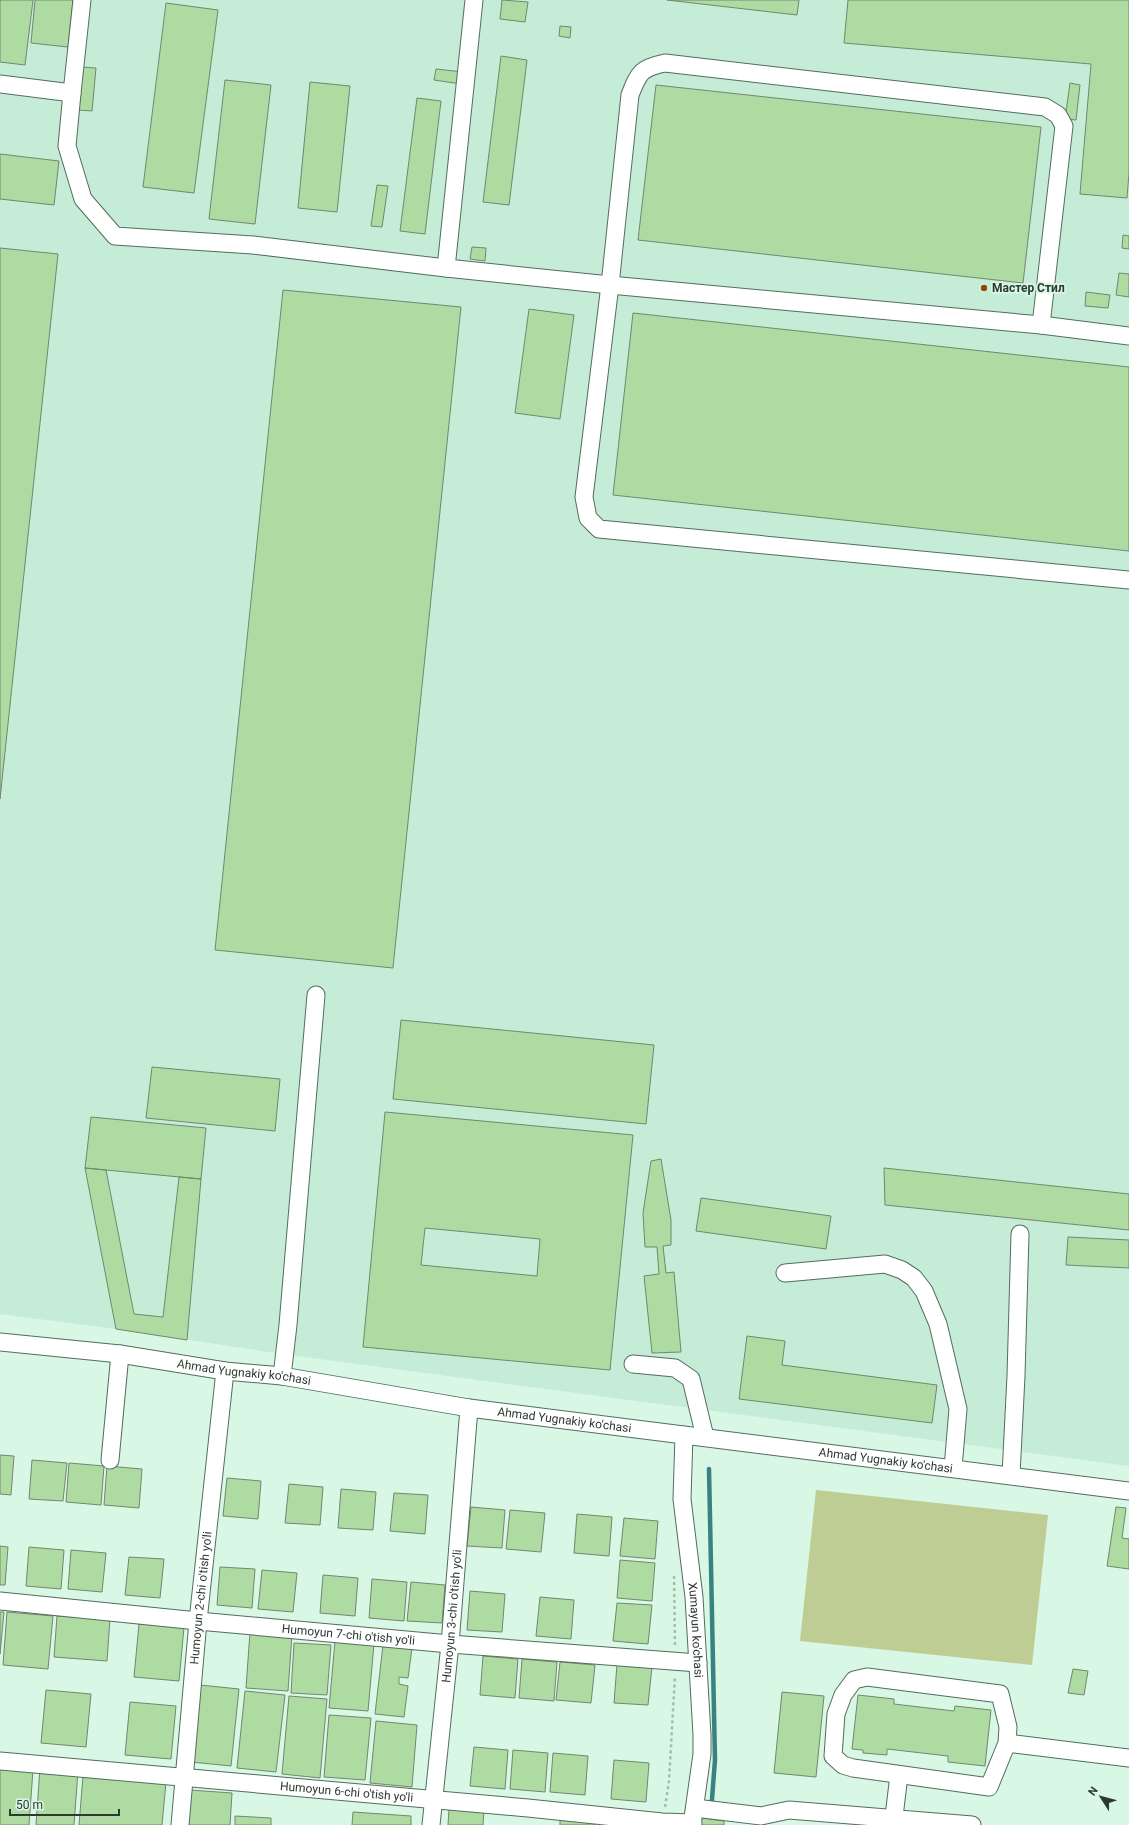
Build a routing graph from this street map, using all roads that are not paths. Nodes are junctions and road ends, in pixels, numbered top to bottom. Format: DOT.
graph roads {
  1 [pos="82,0"];
  2 [pos="474,0"];
  3 [pos="0,84"];
  4 [pos="72,92"];
  5 [pos="446,268"];
  6 [pos="610,285"];
  7 [pos="1041,325"];
  8 [pos="1129,336"];
  9 [pos="1129,580"];
  10 [pos="316,995"];
  11 [pos="1020,1234"];
  12 [pos="785,1273"];
  13 [pos="0,1342"];
  14 [pos="120,1354"];
  15 [pos="633,1364"];
  16 [pos="225,1371"];
  17 [pos="282,1376"];
  18 [pos="469,1408"];
  19 [pos="684,1435"];
  20 [pos="705,1438"];
  21 [pos="110,1460"];
  22 [pos="953,1468"];
  23 [pos="1011,1475"];
  24 [pos="1129,1491"];
  25 [pos="0,1601"];
  26 [pos="198,1621"];
  27 [pos="450,1644"];
  28 [pos="698,1663"];
  29 [pos="1007,1743"];
  30 [pos="1129,1758"];
  31 [pos="0,1761"];
  32 [pos="899,1775"];
  33 [pos="185,1777"];
  34 [pos="434,1800"];
  35 [pos="693,1819"];
  36 [pos="894,1822"];
  37 [pos="180,1825"];
  38 [pos="431,1825"];
  39 [pos="972,1825"];
  1 -- 4 [label="street"];
  2 -- 5 [label="street"];
  3 -- 4 [label="street"];
  4 -- 5 [label="street"];
  5 -- 6 [label="street"];
  6 -- 7 [label="street"];
  6 -- 7 [label="street"];
  6 -- 9 [label="street"];
  7 -- 8 [label="street"];
  10 -- 17 [label="street"];
  11 -- 23 [label="street"];
  12 -- 22 [label="street"];
  13 -- 14 [label="street, Ahmad Yugnakiy ko'chasi"];
  14 -- 16 [label="street, Ahmad Yugnakiy ko'chasi"];
  14 -- 21 [label="street"];
  15 -- 20 [label="street"];
  16 -- 17 [label="street, Ahmad Yugnakiy ko'chasi"];
  16 -- 26 [label="street, Humoyun 2-chi o'tish yo'li"];
  17 -- 18 [label="street, Ahmad Yugnakiy ko'chasi"];
  18 -- 19 [label="street, Ahmad Yugnakiy ko'chasi"];
  18 -- 27 [label="street, Humoyun 3-chi o'tish yo'li"];
  19 -- 20 [label="street, Ahmad Yugnakiy ko'chasi"];
  19 -- 28 [label="street, Xumayun ko'chasi"];
  20 -- 22 [label="street, Ahmad Yugnakiy ko'chasi"];
  22 -- 23 [label="street, Ahmad Yugnakiy ko'chasi"];
  23 -- 24 [label="street, Ahmad Yugnakiy ko'chasi"];
  25 -- 26 [label="street, Humoyun 7-chi o'tish yo'li"];
  26 -- 27 [label="street, Humoyun 7-chi o'tish yo'li"];
  26 -- 33 [label="street, Humoyun 2-chi o'tish yo'li"];
  27 -- 28 [label="street, Humoyun 7-chi o'tish yo'li"];
  27 -- 34 [label="street, Humoyun 3-chi o'tish yo'li"];
  28 -- 35 [label="street, Xumayun ko'chasi"];
  29 -- 30 [label="street"];
  29 -- 32 [label="street"];
  29 -- 32 [label="street"];
  31 -- 33 [label="street, Humoyun 6-chi o'tish yo'li"];
  32 -- 36 [label="street"];
  33 -- 34 [label="street, Humoyun 6-chi o'tish yo'li"];
  33 -- 37 [label="street, Humoyun 2-chi o'tish yo'li"];
  34 -- 35 [label="street, Humoyun 6-chi o'tish yo'li"];
  34 -- 38 [label="street, Humoyun 3-chi o'tish yo'li"];
  35 -- 36 [label="street, Humoyun 6-chi o'tish yo'li"];
  36 -- 39 [label="street, Humoyun 6-chi o'tish yo'li"];
}
